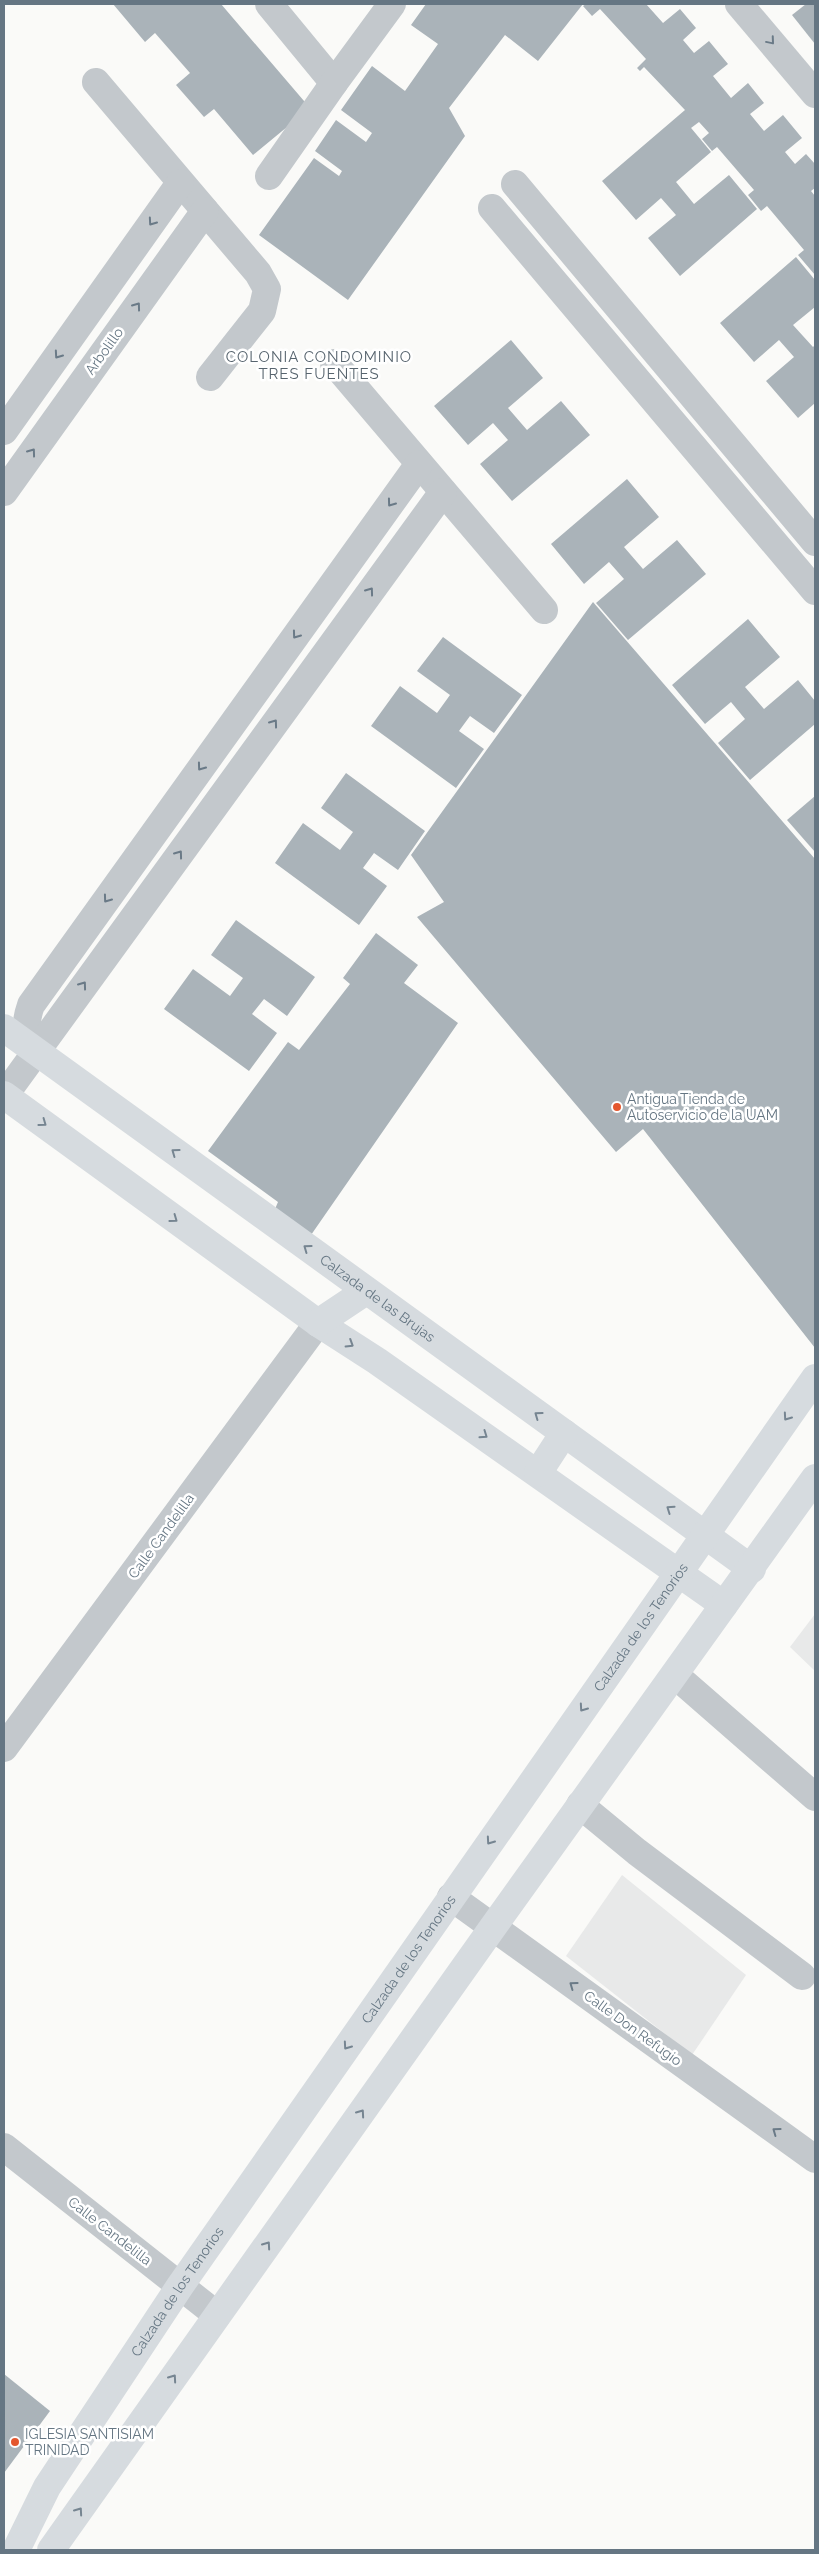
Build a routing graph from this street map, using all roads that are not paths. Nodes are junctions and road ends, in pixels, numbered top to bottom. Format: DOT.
graph roads {
  1 [pos="269,4"];
  2 [pos="392,4"];
  3 [pos="739,4"];
  4 [pos="96,82"];
  5 [pos="334,82"];
  6 [pos="815,94"];
  7 [pos="269,176"];
  8 [pos="180,182"];
  9 [pos="515,184"];
  10 [pos="492,208"];
  11 [pos="205,211"];
  12 [pos="334,363"];
  13 [pos="210,377"];
  14 [pos="4,431"];
  15 [pos="419,464"];
  16 [pos="4,492"];
  17 [pos="443,492"];
  18 [pos="815,542"];
  19 [pos="815,592"];
  20 [pos="544,610"];
  21 [pos="4,1028"];
  22 [pos="35,1051"];
  23 [pos="4,1095"];
  24 [pos="366,1291"];
  25 [pos="318,1324"];
  26 [pos="815,1378"];
  27 [pos="564,1433"];
  28 [pos="538,1473"];
  29 [pos="815,1478"];
  30 [pos="704,1533"];
  31 [pos="752,1569"];
  32 [pos="677,1573"];
  33 [pos="724,1605"];
  34 [pos="675,1674"];
  35 [pos="4,1748"];
  36 [pos="815,1797"];
  37 [pos="580,1805"];
  38 [pos="451,1898"];
  39 [pos="493,1927"];
  40 [pos="802,1976"];
  41 [pos="4,2147"];
  42 [pos="815,2159"];
  43 [pos="180,2286"];
  44 [pos="217,2315"];
  45 [pos="16,2550"];
  46 [pos="51,2550"];
  1 -- 5 [label="street"];
  2 -- 5 [label="street"];
  3 -- 6 [label="street, one-way"];
  4 -- 8 [label="street"];
  5 -- 7 [label="street"];
  8 -- 11 [label="street"];
  8 -- 14 [label="street, one-way"];
  9 -- 18 [label="street"];
  10 -- 19 [label="street"];
  11 -- 13 [label="street"];
  16 -- 11 [label="street, Arbolillo, one-way"];
  12 -- 15 [label="street"];
  15 -- 17 [label="street"];
  15 -- 22 [label="street, one-way"];
  17 -- 20 [label="street"];
  22 -- 17 [label="street, one-way"];
  21 -- 22 [label="street, Calzada de las Brujas"];
  22 -- 23 [label="street"];
  24 -- 22 [label="street, Calzada de las Brujas, one-way"];
  23 -- 25 [label="street, one-way"];
  24 -- 25 [label="street"];
  27 -- 24 [label="street, Calzada de las Brujas, one-way"];
  25 -- 28 [label="street, one-way"];
  25 -- 35 [label="street, Calle Candelilla"];
  26 -- 30 [label="street, Calzada de los Tenorios, one-way"];
  27 -- 28 [label="street"];
  30 -- 27 [label="street, Calzada de las Brujas, one-way"];
  28 -- 32 [label="street"];
  29 -- 31 [label="street"];
  30 -- 31 [label="street, Calzada de las Brujas"];
  30 -- 32 [label="street, Calzada de los Tenorios"];
  31 -- 33 [label="street"];
  32 -- 33 [label="street"];
  32 -- 38 [label="street, Calzada de los Tenorios, one-way"];
  33 -- 34 [label="street"];
  34 -- 36 [label="street"];
  34 -- 37 [label="street"];
  37 -- 39 [label="street"];
  37 -- 40 [label="street"];
  38 -- 39 [label="street, Calle Don Refugio"];
  38 -- 43 [label="street, Calzada de los Tenorios, one-way"];
  42 -- 39 [label="street, Calle Don Refugio, one-way"];
  44 -- 39 [label="street, one-way"];
  41 -- 43 [label="street, Calle Candelilla"];
  43 -- 44 [label="street, Calle Candelilla"];
  43 -- 45 [label="street, Calzada de los Tenorios"];
  46 -- 44 [label="street, one-way"];
}
